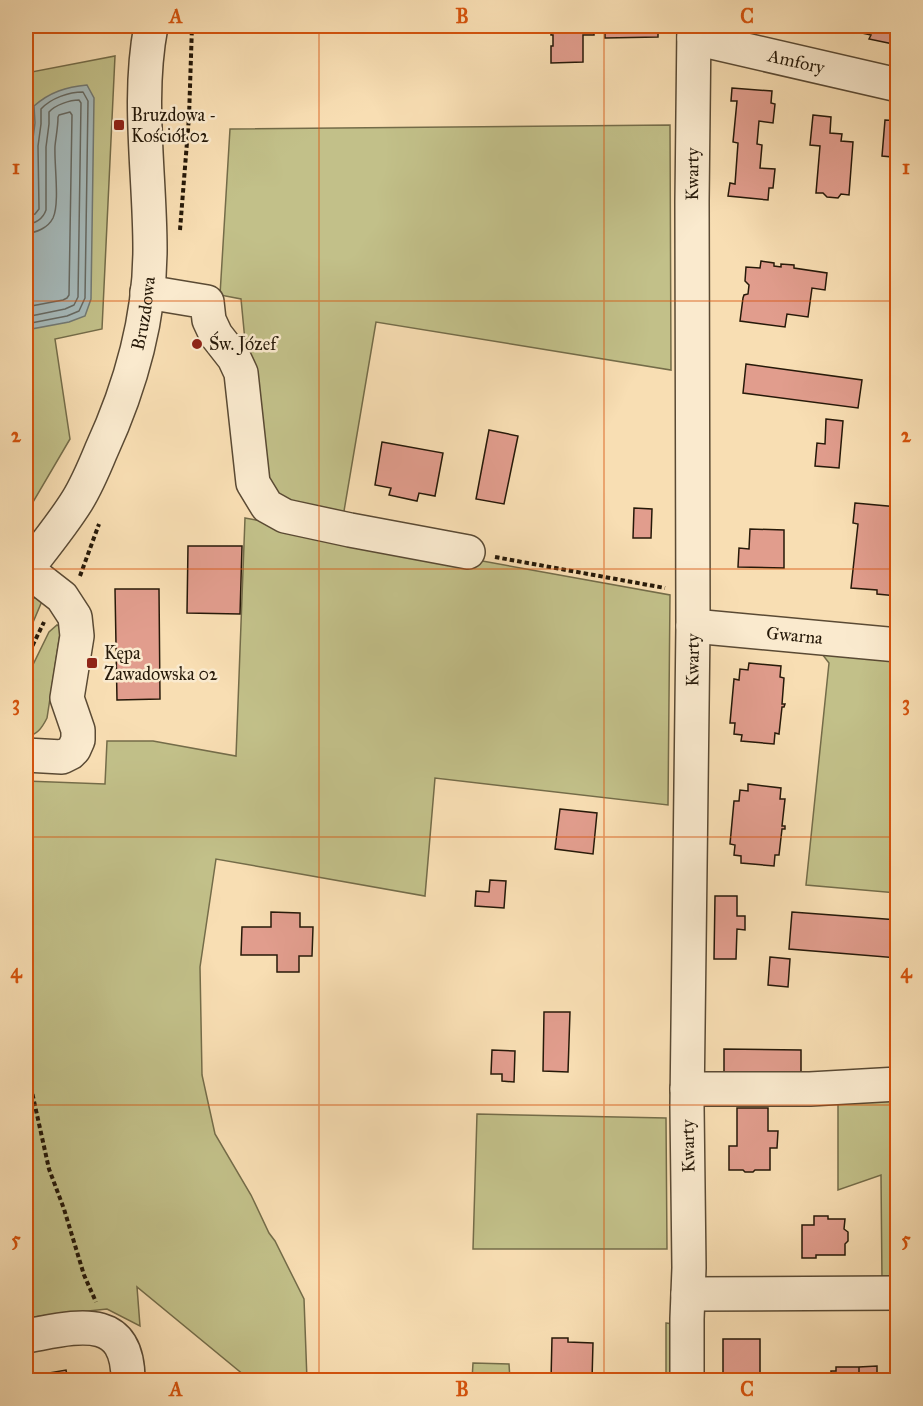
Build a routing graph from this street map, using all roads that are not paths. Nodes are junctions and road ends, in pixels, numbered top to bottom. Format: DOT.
graph roads {
  1 [pos="151,26"];
  2 [pos="694,32"];
  3 [pos="897,85"];
  4 [pos="147,292"];
  5 [pos="468,552"];
  6 [pos="26,570"];
  7 [pos="693,626"];
  8 [pos="897,645"];
  9 [pos="26,755"];
  10 [pos="897,1084"];
  11 [pos="687,1089"];
  12 [pos="897,1293"];
  13 [pos="688,1294"];
  14 [pos="26,1336"];
  15 [pos="128,1380"];
  16 [pos="687,1380"];
  1 -- 4 [label="street, Bruzdowa"];
  2 -- 3 [label="street, Amfory"];
  2 -- 7 [label="street, Kwarty"];
  4 -- 5 [label="street"];
  4 -- 6 [label="street, Bruzdowa"];
  6 -- 9 [label="street"];
  7 -- 8 [label="street, Gwarna"];
  7 -- 11 [label="street, Kwarty"];
  10 -- 11 [label="street"];
  11 -- 13 [label="street, Kwarty"];
  12 -- 13 [label="street"];
  13 -- 16 [label="street, Kwarty"];
  14 -- 15 [label="street"];
}
